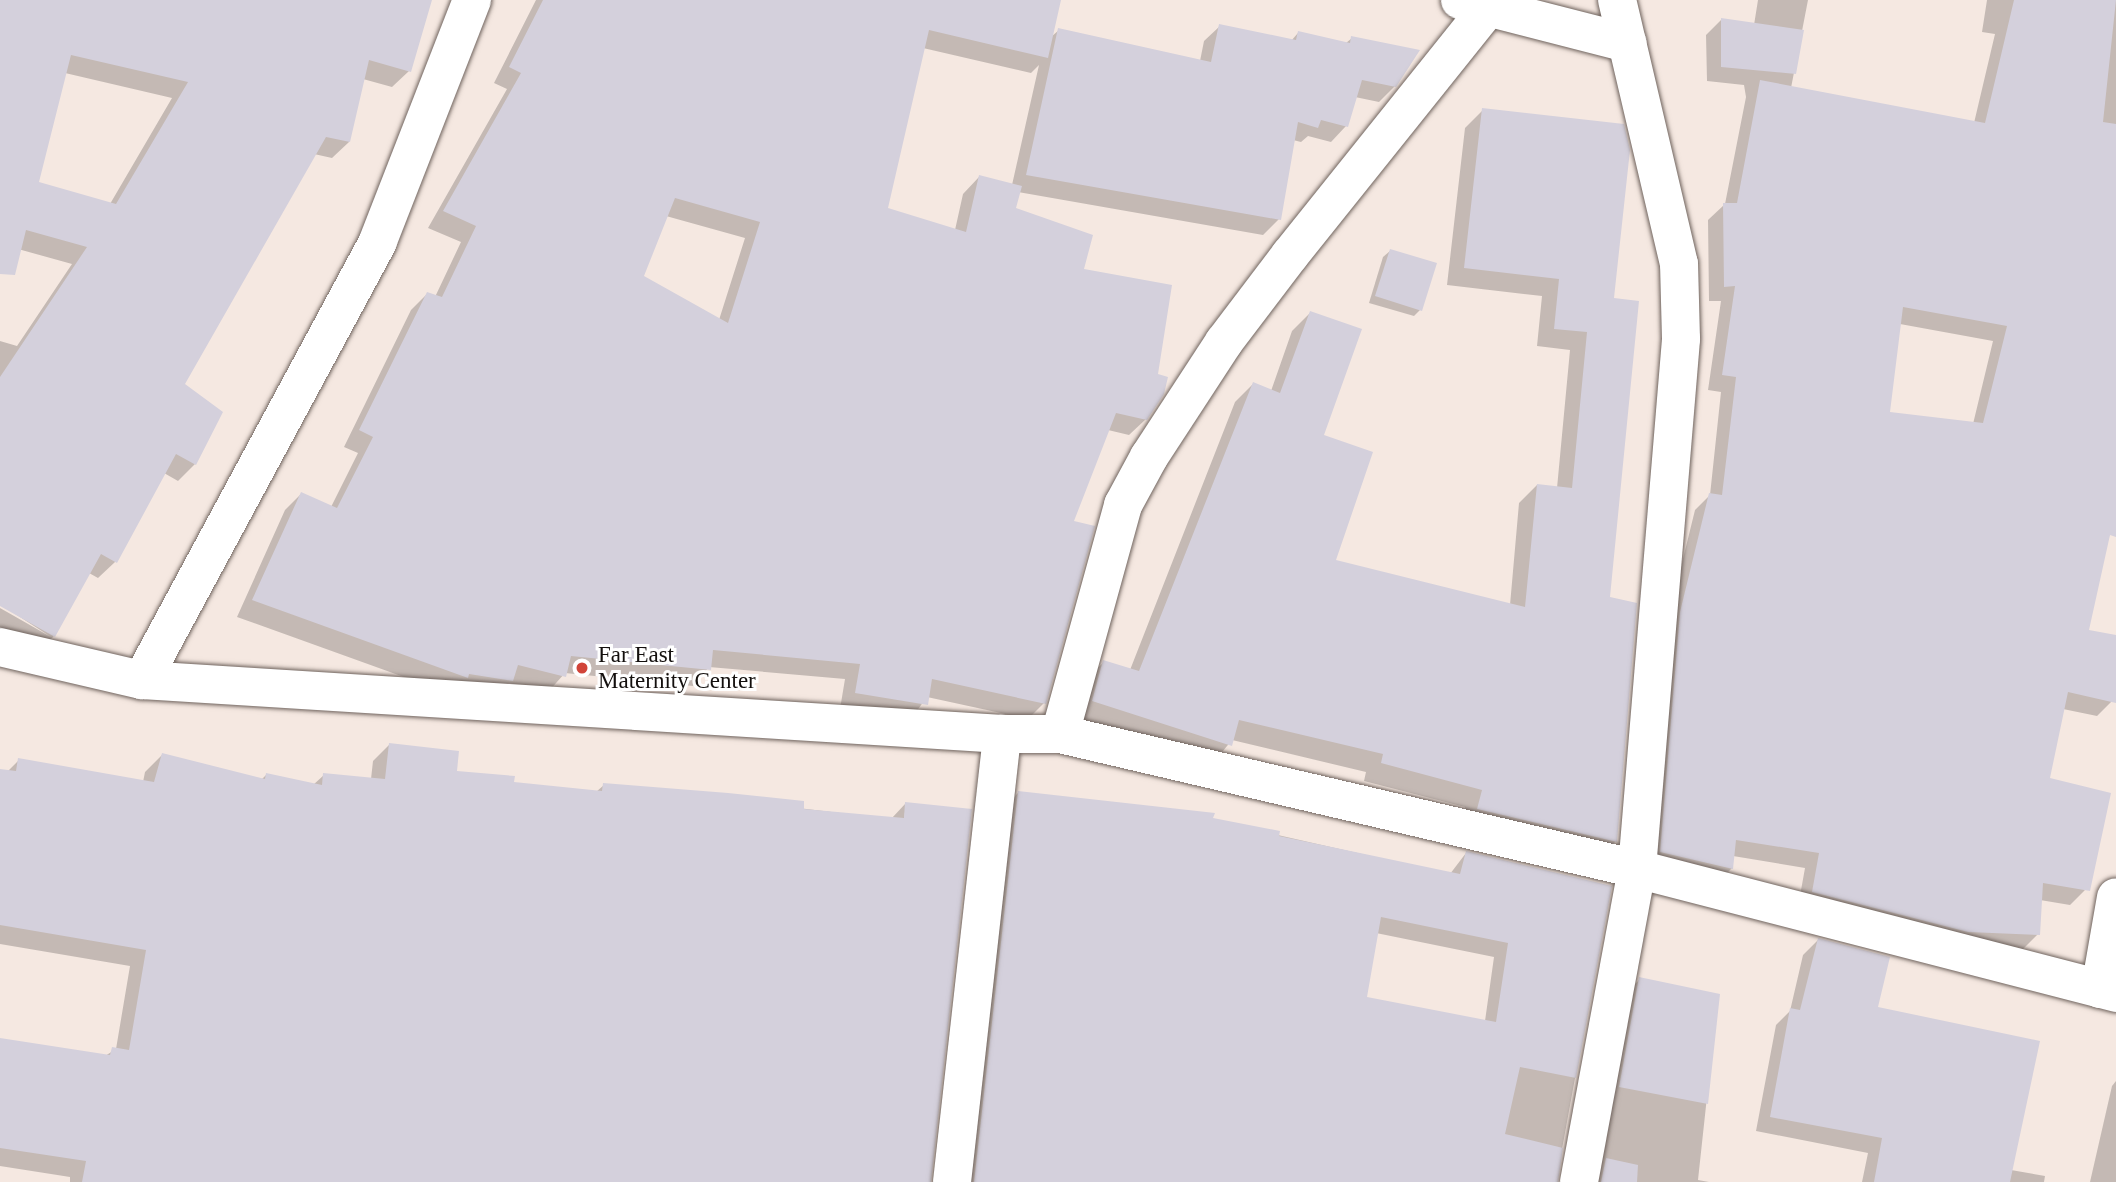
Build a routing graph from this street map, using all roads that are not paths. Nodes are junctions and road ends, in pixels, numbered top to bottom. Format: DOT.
graph roads {
  1 [pos="472,0"];
  2 [pos="1617,0"];
  3 [pos="1481,2"];
  4 [pos="1628,43"];
  5 [pos="0,647"];
  6 [pos="142,680"];
  7 [pos="1002,734"];
  8 [pos="1060,734"];
  9 [pos="1637,869"];
  10 [pos="2116,897"];
  11 [pos="2108,991"];
  12 [pos="952,1182"];
  13 [pos="1579,1182"];
  1 -- 6 [label="street"];
  2 -- 4 [label="street"];
  3 -- 4 [label="street"];
  3 -- 8 [label="street"];
  4 -- 9 [label="street"];
  5 -- 6 [label="street"];
  6 -- 7 [label="street"];
  7 -- 8 [label="street"];
  7 -- 12 [label="street"];
  8 -- 9 [label="street"];
  9 -- 11 [label="street"];
  9 -- 13 [label="street"];
  10 -- 11 [label="street"];
}
